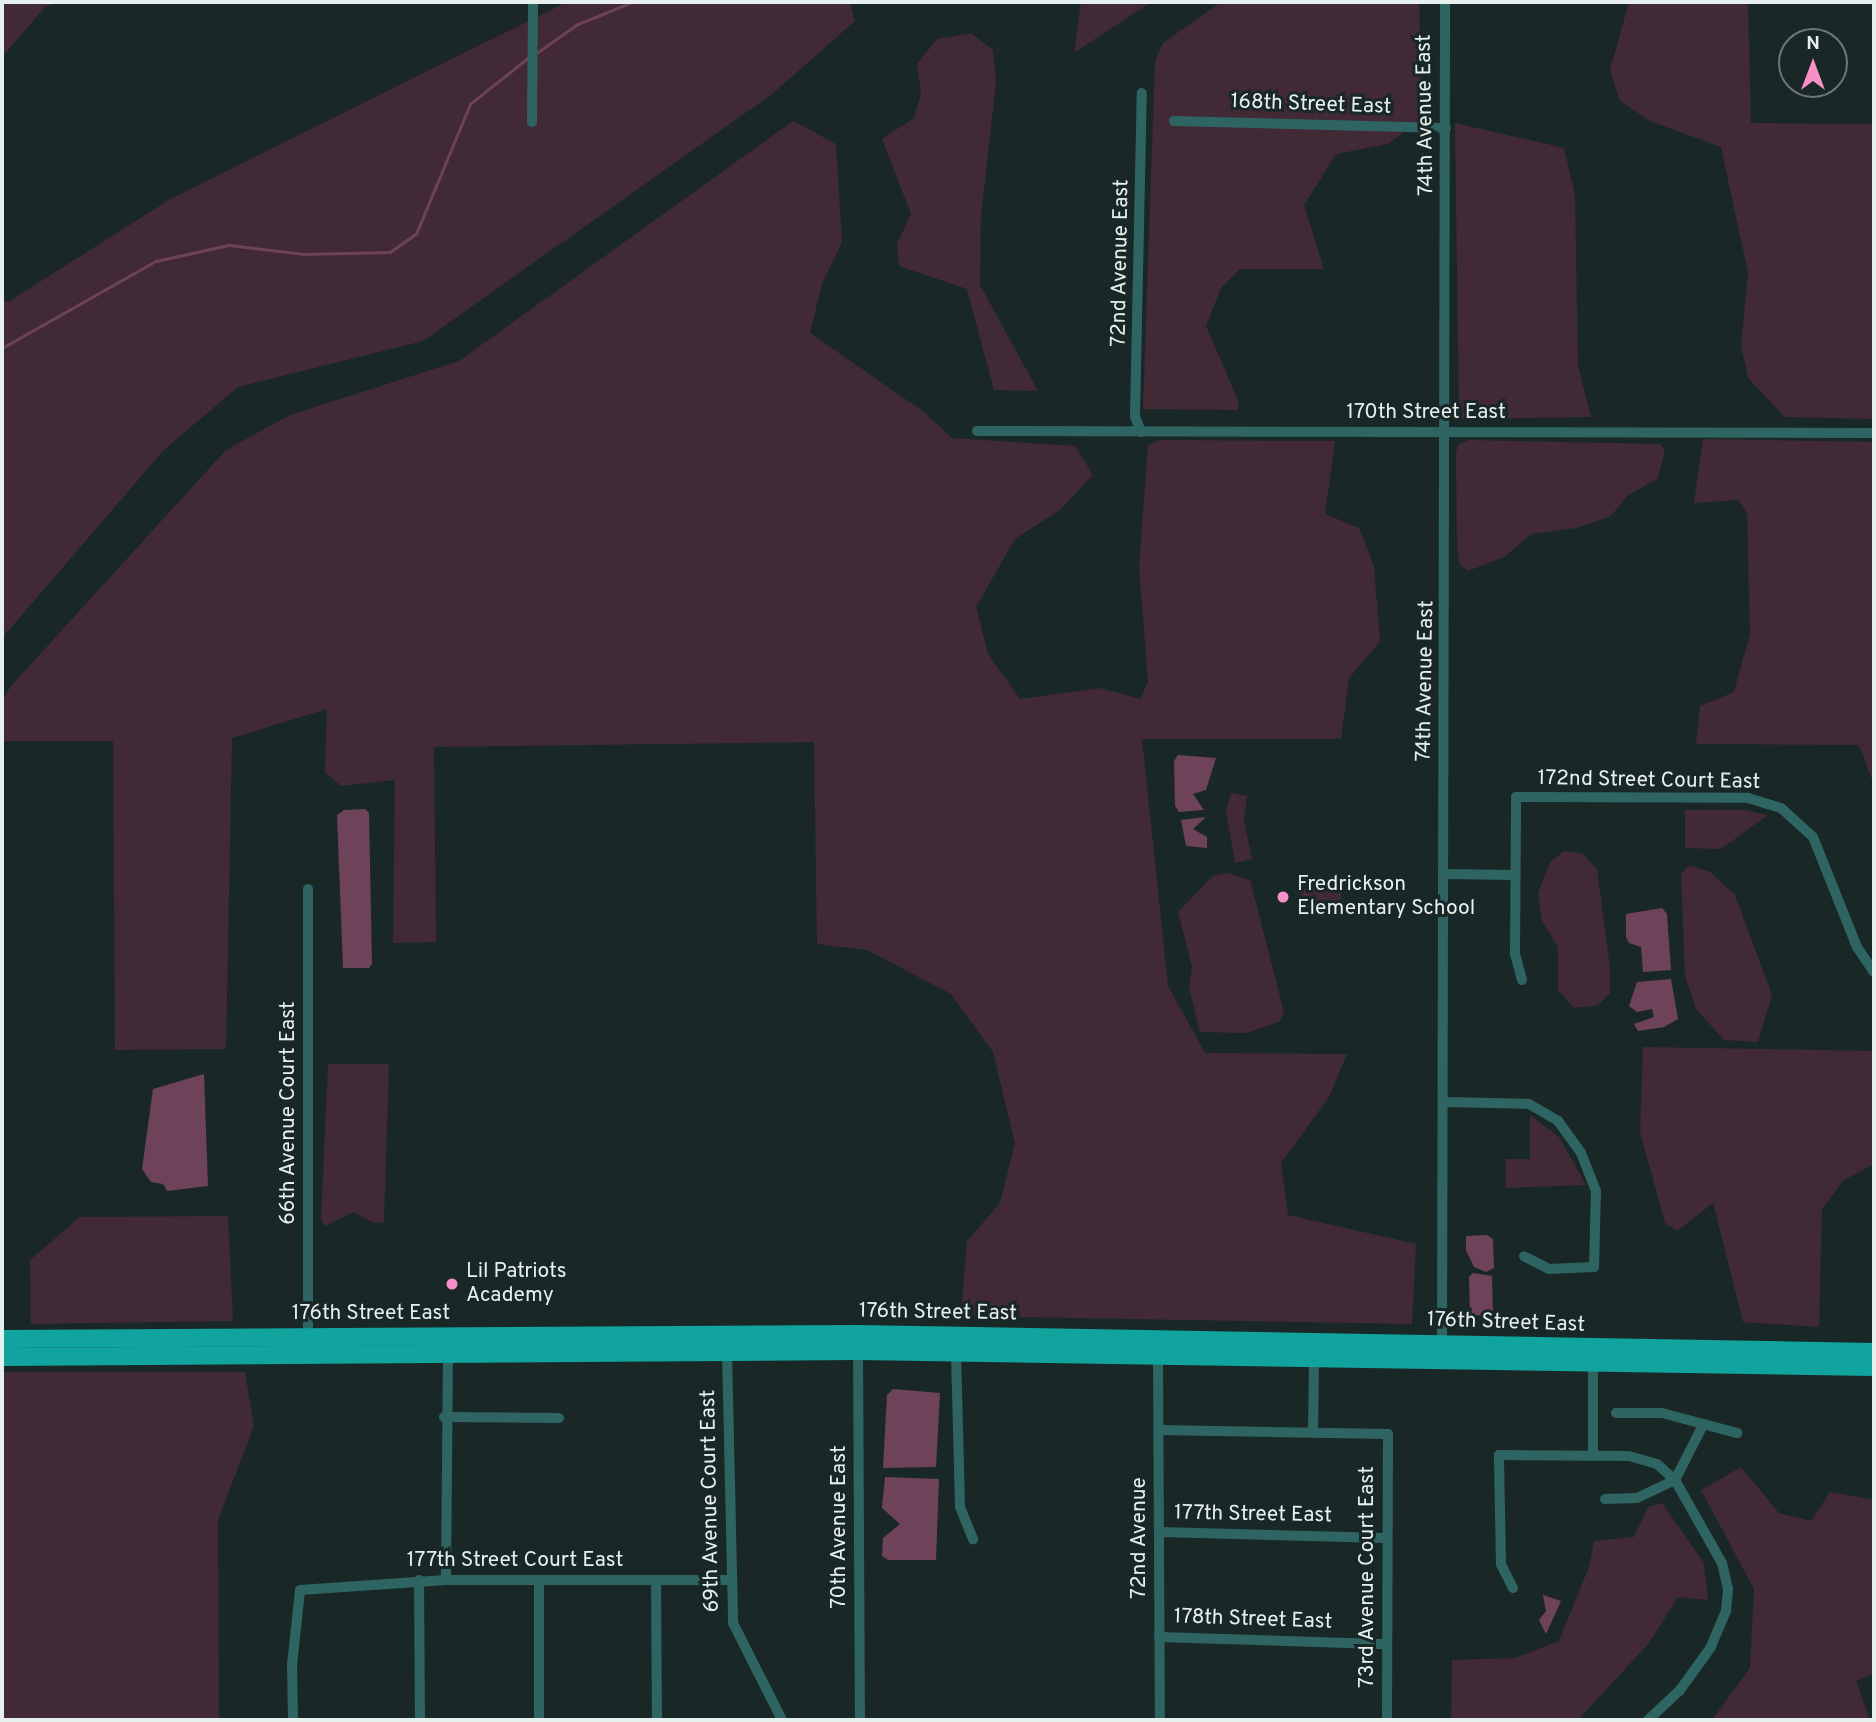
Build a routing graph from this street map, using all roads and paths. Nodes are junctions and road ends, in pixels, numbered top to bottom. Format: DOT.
graph roads {
  1 [pos="533,2"];
  2 [pos="1445,2"];
  3 [pos="1142,93"];
  4 [pos="1174,121"];
  5 [pos="532,122"];
  6 [pos="1446,128"];
  7 [pos="977,431"];
  8 [pos="1141,432"];
  9 [pos="1446,433"];
  10 [pos="1874,433"];
  11 [pos="1444,874"];
  12 [pos="1515,875"];
  13 [pos="308,890"];
  14 [pos="1874,972"];
  15 [pos="1522,980"];
  16 [pos="1444,1102"];
  17 [pos="1524,1256"];
  18 [pos="238,1337"];
  19 [pos="308,1337"];
  20 [pos="2,1339"];
  21 [pos="858,1343"];
  22 [pos="1637,1350"];
  23 [pos="727,1352"];
  24 [pos="1442,1352"];
  25 [pos="1874,1352"];
  26 [pos="448,1353"];
  27 [pos="956,1353"];
  28 [pos="176,1355"];
  29 [pos="1158,1356"];
  30 [pos="2,1357"];
  31 [pos="1314,1359"];
  32 [pos="1593,1363"];
  33 [pos="1874,1367"];
  34 [pos="1616,1413"];
  35 [pos="444,1417"];
  36 [pos="559,1418"];
  37 [pos="1703,1425"];
  38 [pos="1159,1430"];
  39 [pos="1313,1433"];
  40 [pos="1737,1433"];
  41 [pos="1593,1454"];
  42 [pos="1675,1480"];
  43 [pos="1605,1499"];
  44 [pos="1159,1532"];
  45 [pos="1387,1538"];
  46 [pos="973,1540"];
  47 [pos="419,1580"];
  48 [pos="446,1580"];
  49 [pos="539,1580"];
  50 [pos="656,1580"];
  51 [pos="730,1580"];
  52 [pos="1513,1588"];
  53 [pos="1160,1637"];
  54 [pos="1387,1644"];
  55 [pos="293,1720"];
  56 [pos="420,1720"];
  57 [pos="539,1720"];
  58 [pos="657,1720"];
  59 [pos="782,1720"];
  60 [pos="860,1720"];
  61 [pos="1160,1720"];
  62 [pos="1387,1720"];
  63 [pos="1648,1720"];
  1 -- 5 [label="street"];
  2 -- 6 [label="street, 74th Avenue East"];
  3 -- 8 [label="street, 72nd Avenue East"];
  4 -- 6 [label="street, 168th Street East"];
  6 -- 9 [label="street, 74th Avenue East"];
  7 -- 8 [label="street, 170th Street East"];
  8 -- 9 [label="street, 170th Street East"];
  9 -- 10 [label="street, 170th Street East"];
  9 -- 11 [label="street, 74th Avenue East"];
  11 -- 12 [label="street"];
  11 -- 16 [label="street, 74th Avenue East"];
  12 -- 14 [label="street, 172nd Street Court East"];
  12 -- 15 [label="street"];
  13 -- 19 [label="street, 66th Avenue Court East"];
  16 -- 17 [label="street"];
  16 -- 24 [label="street, 74th Avenue East"];
  18 -- 19 [label="main road, 176th Street East"];
  18 -- 20 [label="main road, 176th Street East"];
  18 -- 28 [label="main road"];
  19 -- 21 [label="main road, 176th Street East"];
  21 -- 23 [label="main road, 176th Street East"];
  21 -- 24 [label="main road, 176th Street East"];
  21 -- 27 [label="main road, 176th Street East"];
  21 -- 60 [label="street, 70th Avenue East"];
  22 -- 24 [label="main road, 176th Street East"];
  22 -- 25 [label="main road, 176th Street East"];
  22 -- 32 [label="main road"];
  23 -- 26 [label="main road, 176th Street East"];
  23 -- 51 [label="street, 69th Avenue Court East"];
  24 -- 31 [label="main road, 176th Street East"];
  24 -- 32 [label="main road, 176th Street East"];
  26 -- 28 [label="main road, 176th Street East"];
  26 -- 35 [label="street"];
  27 -- 29 [label="main road, 176th Street East"];
  27 -- 46 [label="street"];
  28 -- 30 [label="main road, 176th Street East"];
  29 -- 31 [label="main road, 176th Street East"];
  29 -- 38 [label="street, 72nd Avenue"];
  31 -- 39 [label="street"];
  32 -- 33 [label="main road, 176th Street East"];
  32 -- 41 [label="street"];
  34 -- 37 [label="street"];
  35 -- 36 [label="street"];
  35 -- 48 [label="street"];
  37 -- 40 [label="street"];
  37 -- 42 [label="street"];
  38 -- 39 [label="street"];
  38 -- 44 [label="street, 72nd Avenue"];
  39 -- 45 [label="street, 73rd Avenue Court East"];
  41 -- 42 [label="street"];
  41 -- 52 [label="street"];
  42 -- 43 [label="street"];
  42 -- 63 [label="street"];
  44 -- 45 [label="street, 177th Street East"];
  44 -- 53 [label="street, 72nd Avenue"];
  45 -- 54 [label="street, 73rd Avenue Court East"];
  47 -- 48 [label="street, 177th Street Court East"];
  47 -- 55 [label="street, 177th Street Court East"];
  47 -- 56 [label="street"];
  48 -- 49 [label="street, 177th Street Court East"];
  49 -- 50 [label="street, 177th Street Court East"];
  49 -- 57 [label="street"];
  50 -- 51 [label="street, 177th Street Court East"];
  50 -- 58 [label="street"];
  51 -- 59 [label="street, 69th Avenue Court East"];
  53 -- 54 [label="street, 178th Street East"];
  53 -- 61 [label="street, 72nd Avenue"];
  54 -- 62 [label="street, 73rd Avenue Court East"];
}
